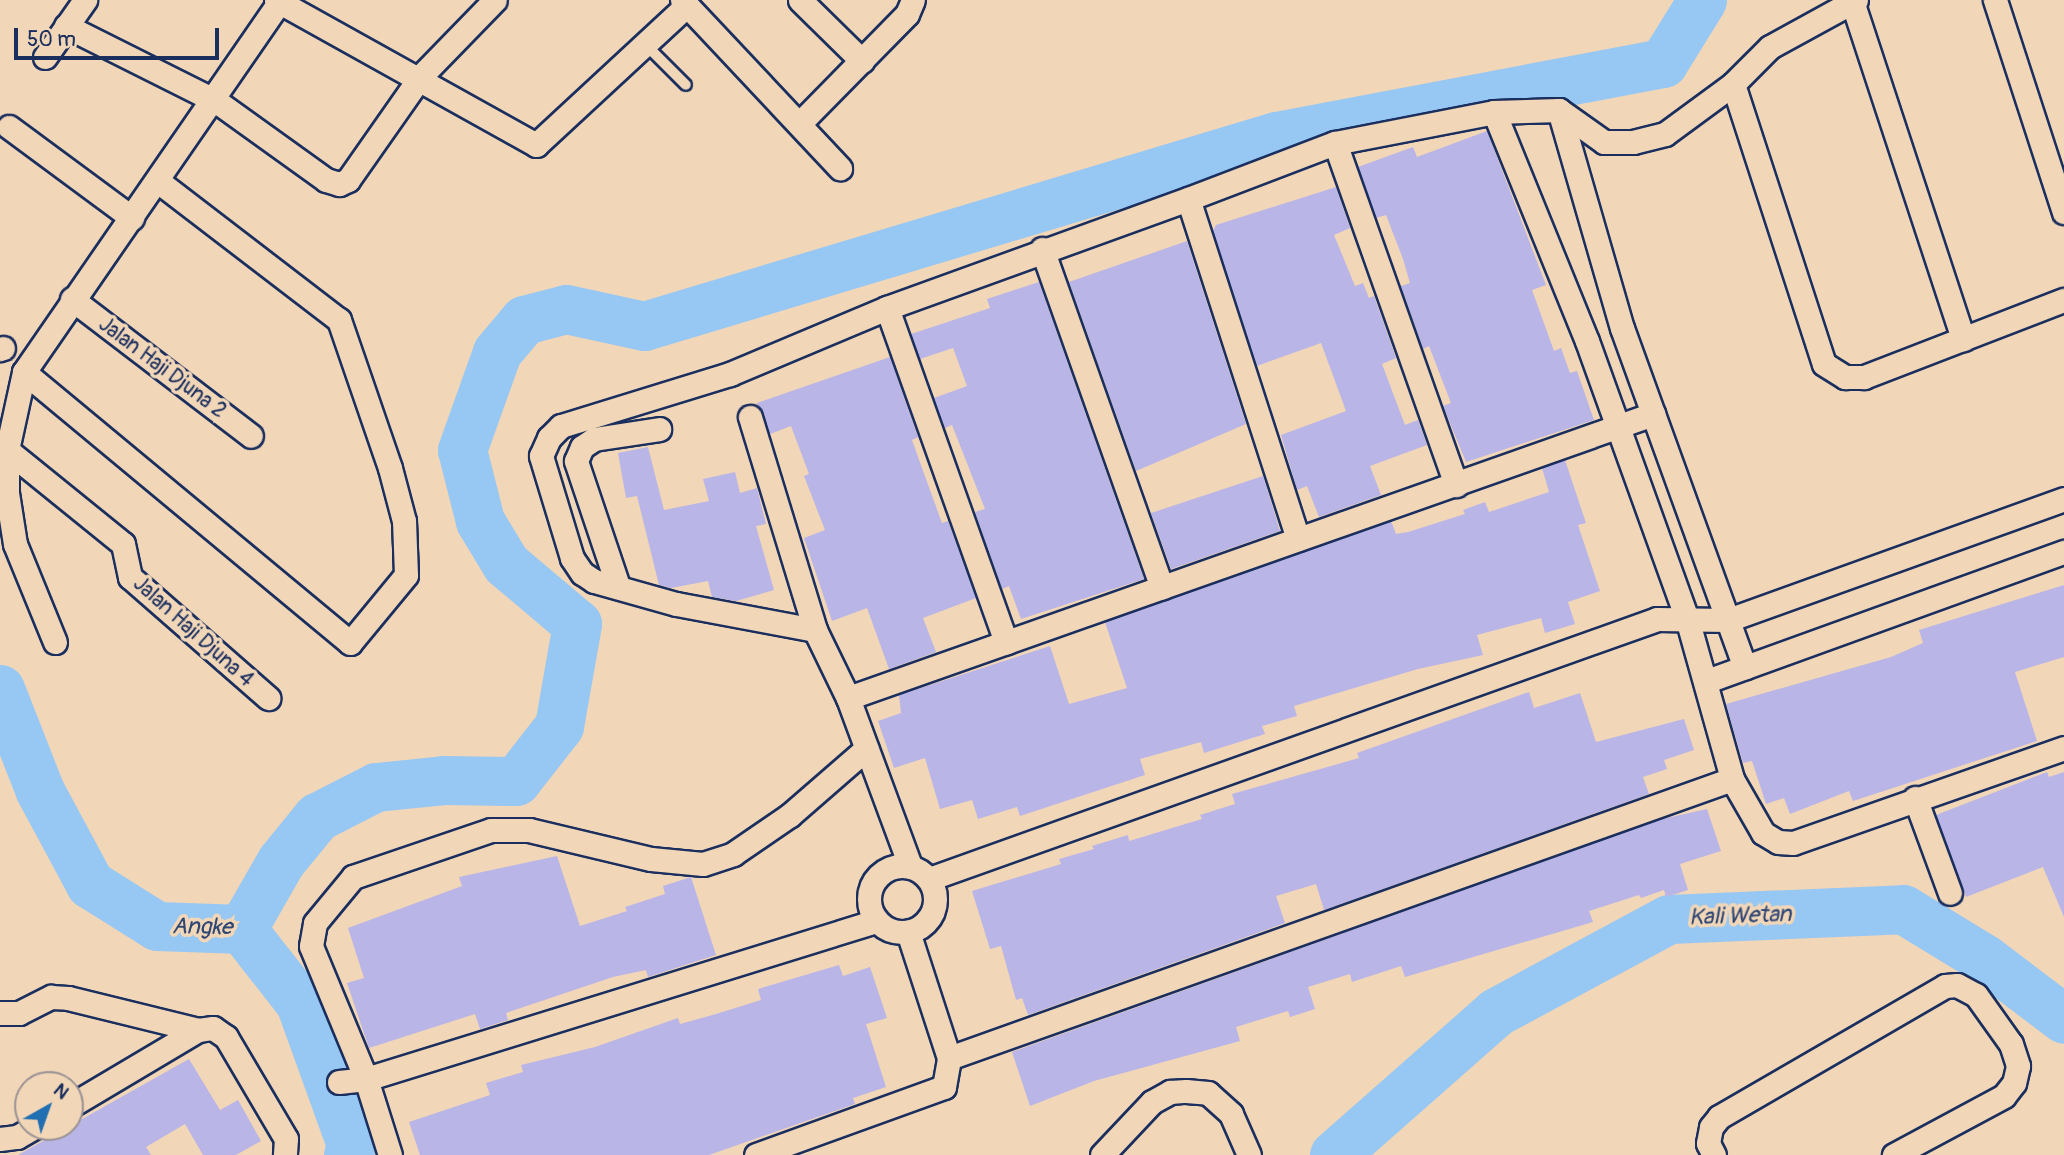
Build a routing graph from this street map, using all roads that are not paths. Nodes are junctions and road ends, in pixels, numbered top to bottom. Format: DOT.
graph roads {
  1 [pos="85,0"];
  2 [pos="495,0"];
  3 [pos="800,0"];
  4 [pos="913,0"];
  5 [pos="1994,0"];
  6 [pos="279,1"];
  7 [pos="1854,1"];
  8 [pos="685,2"];
  9 [pos="66,26"];
  10 [pos="645,43"];
  11 [pos="45,57"];
  12 [pos="862,61"];
  13 [pos="420,77"];
  14 [pos="1733,84"];
  15 [pos="686,85"];
  16 [pos="216,101"];
  17 [pos="1559,110"];
  18 [pos="1494,112"];
  19 [pos="799,124"];
  20 [pos="9,127"];
  21 [pos="1335,144"];
  22 [pos="840,168"];
  23 [pos="159,182"];
  24 [pos="1188,199"];
  25 [pos="2064,212"];
  26 [pos="132,218"];
  27 [pos="1042,249"];
  28 [pos="72,299"];
  29 [pos="2064,300"];
  30 [pos="887,308"];
  31 [pos="1963,339"];
  32 [pos="24,372"];
  33 [pos="1653,414"];
  34 [pos="750,417"];
  35 [pos="1618,426"];
  36 [pos="659,429"];
  37 [pos="251,436"];
  38 [pos="7,450"];
  39 [pos="1456,485"];
  40 [pos="2064,499"];
  41 [pos="1298,539"];
  42 [pos="2064,552"];
  43 [pos="618,586"];
  44 [pos="1162,587"];
  45 [pos="1728,620"];
  46 [pos="1688,622"];
  47 [pos="815,630"];
  48 [pos="55,642"];
  49 [pos="1006,642"];
  50 [pos="1745,667"];
  51 [pos="1707,681"];
  52 [pos="268,698"];
  53 [pos="848,698"];
  54 [pos="2064,748"];
  55 [pos="866,749"];
  56 [pos="1732,779"];
  57 [pos="1915,798"];
  58 [pos="910,866"];
  59 [pos="929,879"];
  60 [pos="1950,893"];
  61 [pos="876,921"];
  62 [pos="908,932"];
  63 [pos="0,1013"];
  64 [pos="198,1030"];
  65 [pos="948,1058"];
  66 [pos="366,1079"];
  67 [pos="339,1082"];
  68 [pos="84,1098"];
  69 [pos="285,1155"];
  70 [pos="390,1155"];
  71 [pos="756,1155"];
  72 [pos="1102,1155"];
  73 [pos="1249,1155"];
  74 [pos="1714,1155"];
  75 [pos="1894,1155"];
  1 -- 9 [label="street"];
  2 -- 13 [label="street"];
  3 -- 12 [label="street"];
  4 -- 12 [label="street"];
  5 -- 25 [label="street"];
  6 -- 13 [label="street"];
  6 -- 16 [label="street"];
  7 -- 14 [label="street"];
  7 -- 31 [label="street"];
  8 -- 10 [label="street"];
  8 -- 19 [label="street"];
  9 -- 11 [label="street"];
  9 -- 16 [label="street"];
  10 -- 13 [label="street"];
  10 -- 15 [label="lane"];
  12 -- 19 [label="street"];
  13 -- 16 [label="street"];
  14 -- 17 [label="street"];
  14 -- 31 [label="street"];
  16 -- 23 [label="street"];
  17 -- 18 [label="street"];
  17 -- 33 [label="street"];
  18 -- 21 [label="street"];
  18 -- 35 [label="street"];
  19 -- 22 [label="street"];
  20 -- 26 [label="street"];
  21 -- 24 [label="street"];
  21 -- 39 [label="street"];
  23 -- 26 [label="street"];
  23 -- 32 [label="street"];
  24 -- 27 [label="street"];
  24 -- 41 [label="street"];
  26 -- 28 [label="street"];
  27 -- 30 [label="street"];
  27 -- 44 [label="street"];
  28 -- 32 [label="street"];
  28 -- 37 [label="street, Jalan Haji Djuna 2"];
  29 -- 31 [label="street"];
  30 -- 43 [label="street"];
  30 -- 49 [label="street"];
  32 -- 38 [label="street"];
  33 -- 35 [label="street"];
  33 -- 45 [label="street"];
  34 -- 47 [label="street"];
  35 -- 39 [label="street"];
  35 -- 46 [label="street"];
  36 -- 43 [label="street"];
  38 -- 48 [label="street"];
  38 -- 52 [label="street, Jalan Haji Djuna 4"];
  39 -- 41 [label="street"];
  40 -- 45 [label="street"];
  41 -- 44 [label="street"];
  42 -- 50 [label="street"];
  43 -- 47 [label="street"];
  44 -- 49 [label="street"];
  45 -- 46 [label="street"];
  45 -- 50 [label="street"];
  46 -- 51 [label="street"];
  46 -- 59 [label="street"];
  47 -- 53 [label="street"];
  49 -- 53 [label="street"];
  50 -- 51 [label="street"];
  51 -- 56 [label="street"];
  53 -- 55 [label="street"];
  54 -- 57 [label="street"];
  55 -- 58 [label="street"];
  55 -- 66 [label="street"];
  56 -- 57 [label="street"];
  56 -- 65 [label="street"];
  57 -- 60 [label="street"];
  58 -- 59 [label="street"];
  58 -- 61 [label="street"];
  59 -- 62 [label="street"];
  61 -- 62 [label="street"];
  61 -- 66 [label="street"];
  62 -- 65 [label="street"];
  63 -- 64 [label="street"];
  64 -- 68 [label="street"];
  64 -- 69 [label="street"];
  65 -- 71 [label="street"];
  66 -- 67 [label="street"];
  66 -- 70 [label="street"];
  72 -- 73 [label="street"];
  74 -- 75 [label="street"];
}
